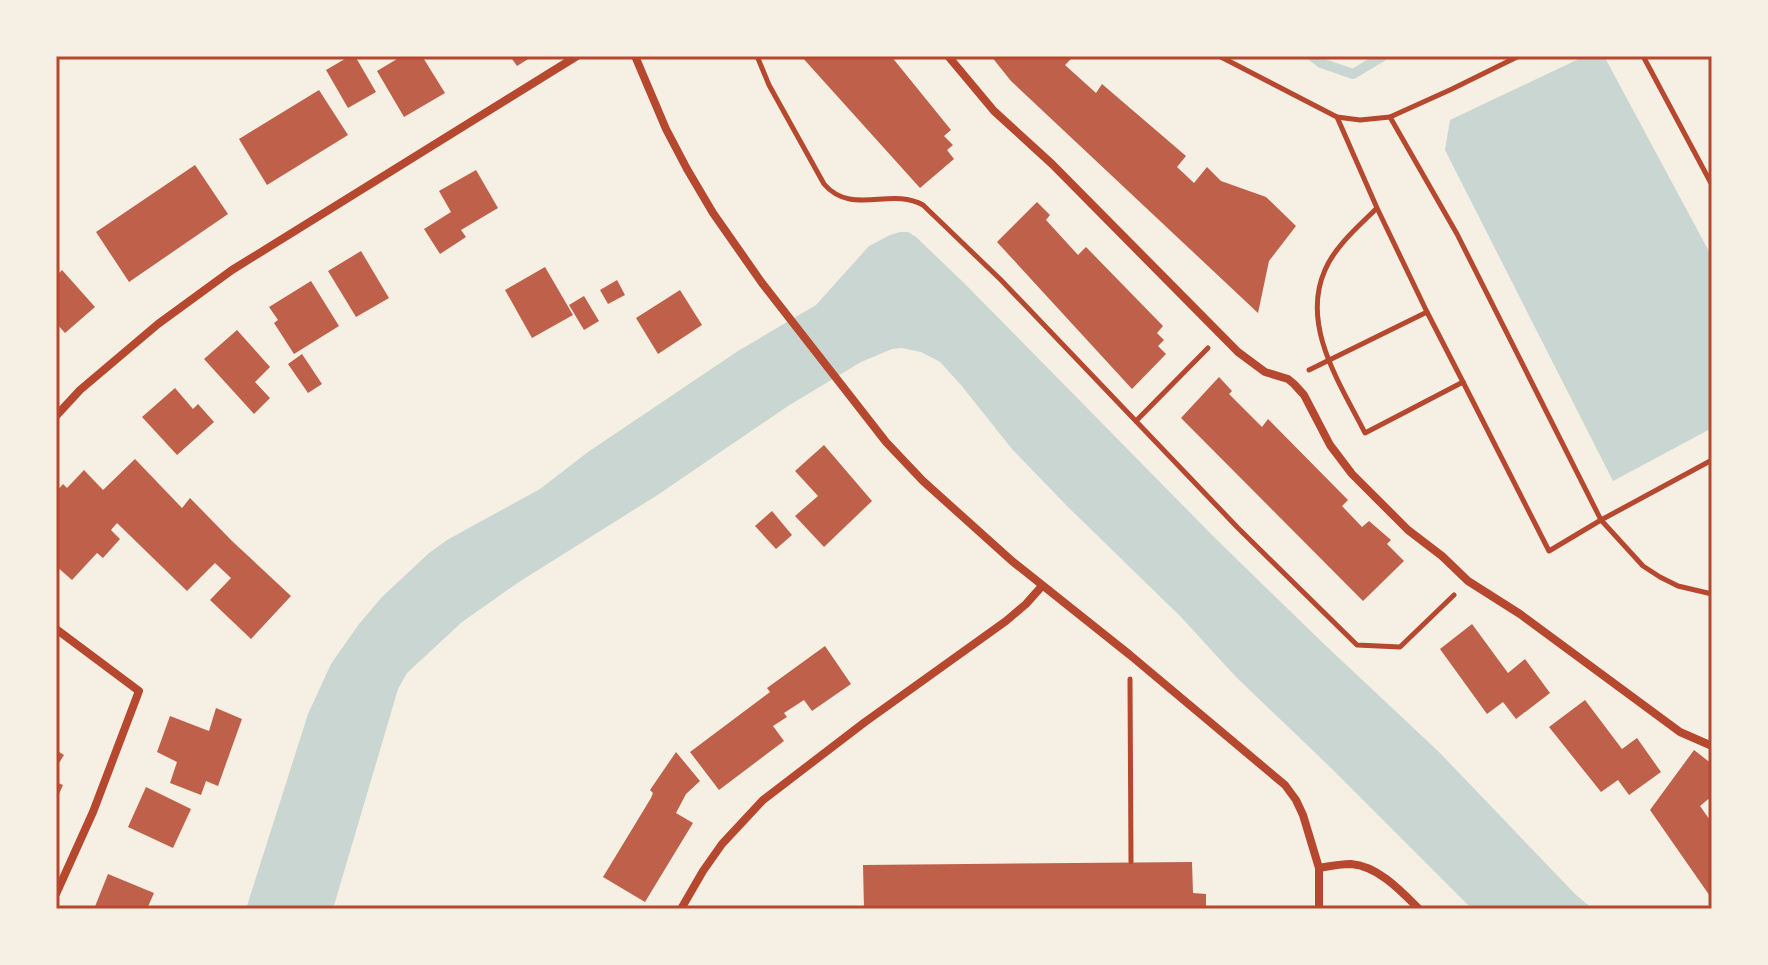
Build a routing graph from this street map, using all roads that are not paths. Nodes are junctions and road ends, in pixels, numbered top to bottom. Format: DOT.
graph roads {
  1 [pos="577,56"];
  2 [pos="635,56"];
  3 [pos="948,56"];
  4 [pos="56,416"];
  5 [pos="1042,586"];
  6 [pos="56,629"];
  7 [pos="1712,746"];
  8 [pos="1319,868"];
  9 [pos="56,894"];
  10 [pos="681,909"];
  11 [pos="1319,909"];
  12 [pos="1419,909"];
  1 -- 4 [label="street"];
  2 -- 5 [label="street"];
  3 -- 7 [label="street"];
  5 -- 8 [label="street"];
  5 -- 10 [label="street"];
  6 -- 9 [label="street"];
  8 -- 11 [label="street"];
  8 -- 12 [label="street"];
}
